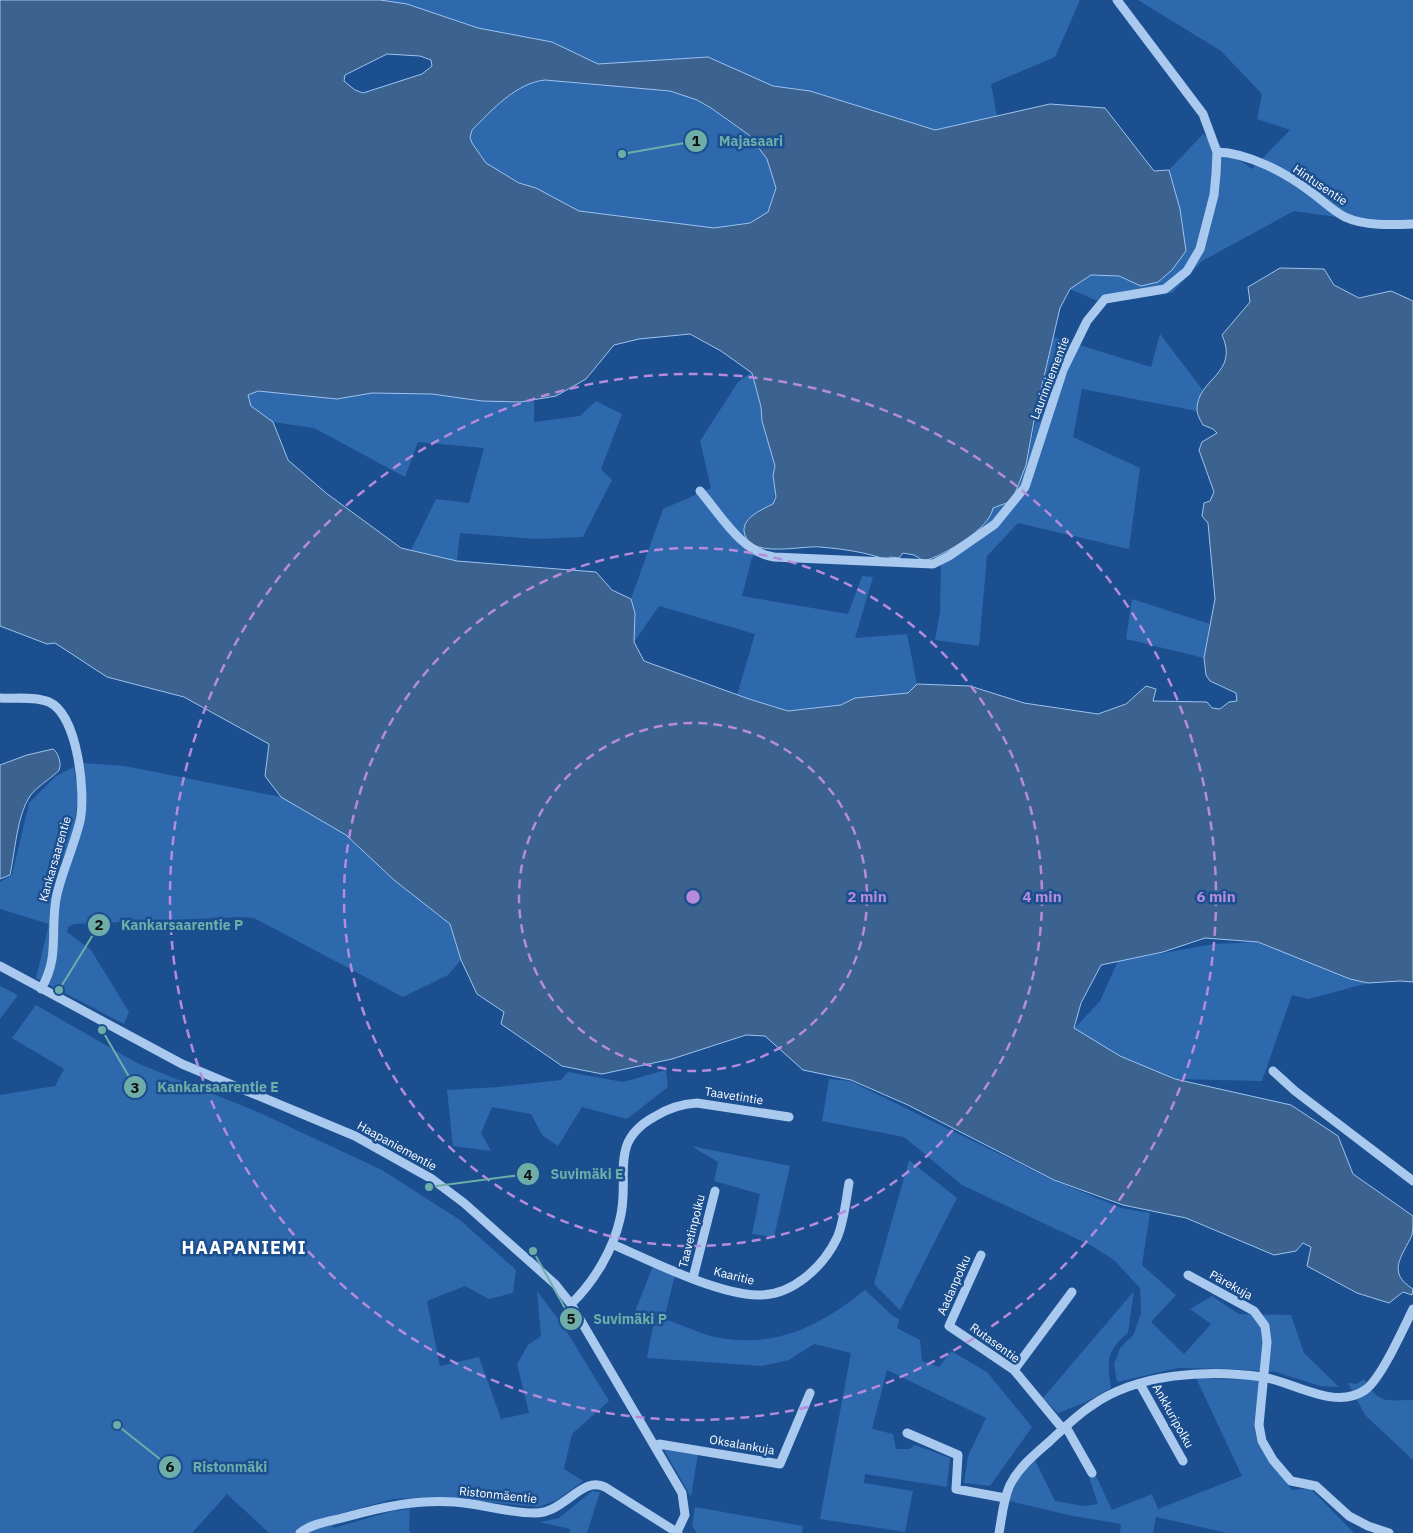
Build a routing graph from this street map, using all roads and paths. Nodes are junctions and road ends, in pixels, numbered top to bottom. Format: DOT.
graph roads {
  1 [pos="1117,0"];
  2 [pos="1217,152"];
  3 [pos="1413,224"];
  4 [pos="700,491"];
  5 [pos="0,698"];
  6 [pos="0,966"];
  7 [pos="42,989"];
  8 [pos="1273,1071"];
  9 [pos="789,1117"];
  10 [pos="1413,1181"];
  11 [pos="849,1183"];
  12 [pos="715,1190"];
  13 [pos="612,1244"];
  14 [pos="981,1255"];
  15 [pos="1188,1275"];
  16 [pos="692,1278"];
  17 [pos="1072,1292"];
  18 [pos="571,1304"];
  19 [pos="1413,1310"];
  20 [pos="950,1326"];
  21 [pos="1014,1370"];
  22 [pos="1262,1377"];
  23 [pos="1140,1384"];
  24 [pos="810,1393"];
  25 [pos="1064,1428"];
  26 [pos="907,1433"];
  27 [pos="655,1446"];
  28 [pos="1183,1461"];
  29 [pos="1092,1473"];
  30 [pos="1005,1498"];
  31 [pos="678,1532"];
  32 [pos="300,1533"];
  33 [pos="999,1533"];
  34 [pos="1389,1533"];
  1 -- 2 [label="street, Laurinniementie"];
  2 -- 3 [label="street, Hintusentie"];
  2 -- 4 [label="street, Laurinniementie"];
  5 -- 7 [label="street, Kankarsaarentie"];
  6 -- 7 [label="street, Haapaniementie"];
  7 -- 18 [label="street, Haapaniementie"];
  8 -- 10 [label="street"];
  9 -- 13 [label="street, Taavetintie"];
  11 -- 16 [label="street, Kaaritie"];
  12 -- 16 [label="street, Taavetinpolku"];
  13 -- 16 [label="street, Kaaritie"];
  13 -- 18 [label="street, Taavetintie"];
  14 -- 20 [label="street, Aadanpolku"];
  15 -- 22 [label="street, Pärekuja"];
  17 -- 21 [label="street"];
  18 -- 27 [label="street, Haapaniementie"];
  19 -- 22 [label="street"];
  20 -- 21 [label="street, Rutasentie"];
  21 -- 25 [label="street, Rutasentie"];
  22 -- 23 [label="street"];
  22 -- 34 [label="street, Pärekuja"];
  23 -- 25 [label="street"];
  23 -- 28 [label="street, Ankkuripolku"];
  24 -- 27 [label="street, Oksalankuja"];
  25 -- 29 [label="street, Rutasentie"];
  25 -- 30 [label="street"];
  26 -- 30 [label="street"];
  27 -- 31 [label="street, Haapaniementie"];
  30 -- 33 [label="street"];
  31 -- 32 [label="street, Ristonmäentie"];
}
